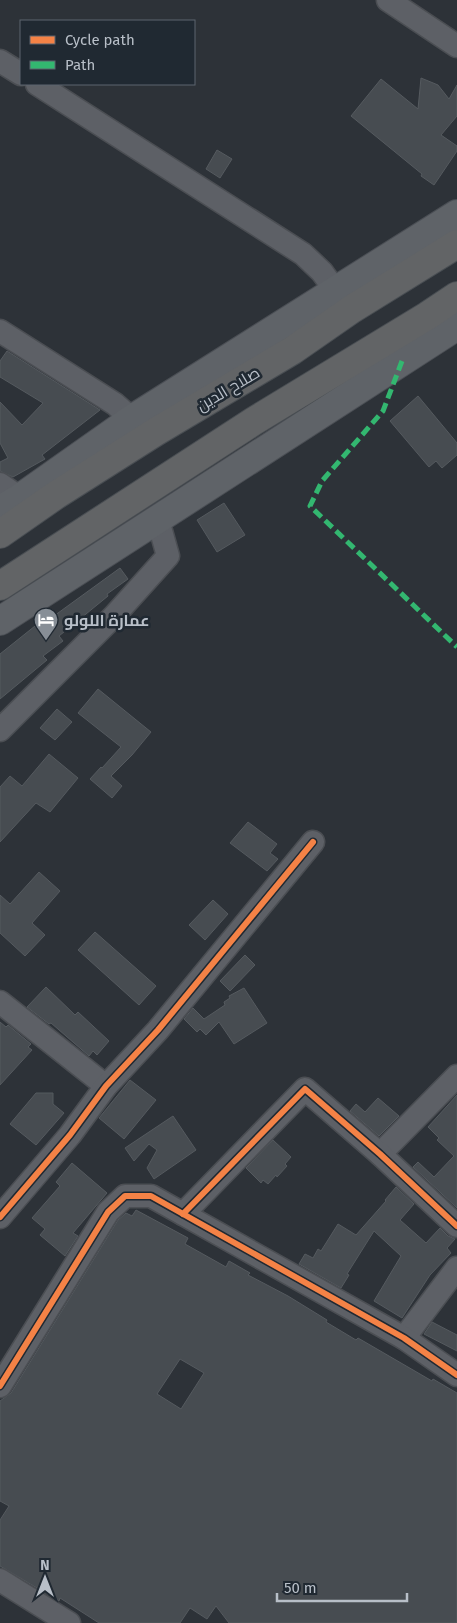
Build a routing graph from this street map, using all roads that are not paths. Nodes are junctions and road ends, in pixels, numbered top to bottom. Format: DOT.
graph roads {
  1 [pos="388,0"];
  2 [pos="457,46"];
  3 [pos="0,61"];
  4 [pos="20,73"];
  5 [pos="39,85"];
  6 [pos="457,214"];
  7 [pos="457,244"];
  8 [pos="334,290"];
  9 [pos="457,296"];
  10 [pos="457,326"];
  11 [pos="0,331"];
  12 [pos="132,419"];
  13 [pos="7,497"];
  14 [pos="158,520"];
  15 [pos="0,534"];
  16 [pos="0,586"];
  17 [pos="0,621"];
  18 [pos="0,730"];
  19 [pos="313,842"];
  20 [pos="0,1002"];
  21 [pos="457,1076"];
  22 [pos="106,1086"];
  23 [pos="380,1154"];
  24 [pos="183,1214"];
  25 [pos="0,1217"];
  26 [pos="457,1226"];
  27 [pos="457,1268"];
  28 [pos="404,1338"];
  29 [pos="457,1374"];
  30 [pos="1,1382"];
  31 [pos="0,1580"];
  32 [pos="68,1623"];
  1 -- 2 [label="street"];
  3 -- 4 [label="street"];
  5 -- 8 [label="street"];
  6 -- 8 [label="main road"];
  7 -- 15 [label="highway, صلاح الدين"];
  8 -- 12 [label="main road"];
  9 -- 16 [label="highway"];
  10 -- 14 [label="main road"];
  11 -- 12 [label="street"];
  12 -- 13 [label="main road"];
  14 -- 17 [label="main road"];
  14 -- 18 [label="street"];
  19 -- 22 [label="street"];
  20 -- 22 [label="street"];
  21 -- 23 [label="street"];
  22 -- 25 [label="street"];
  23 -- 24 [label="street"];
  23 -- 26 [label="street"];
  24 -- 28 [label="street"];
  24 -- 30 [label="street"];
  27 -- 28 [label="street"];
  28 -- 29 [label="street"];
  31 -- 32 [label="street"];
}
